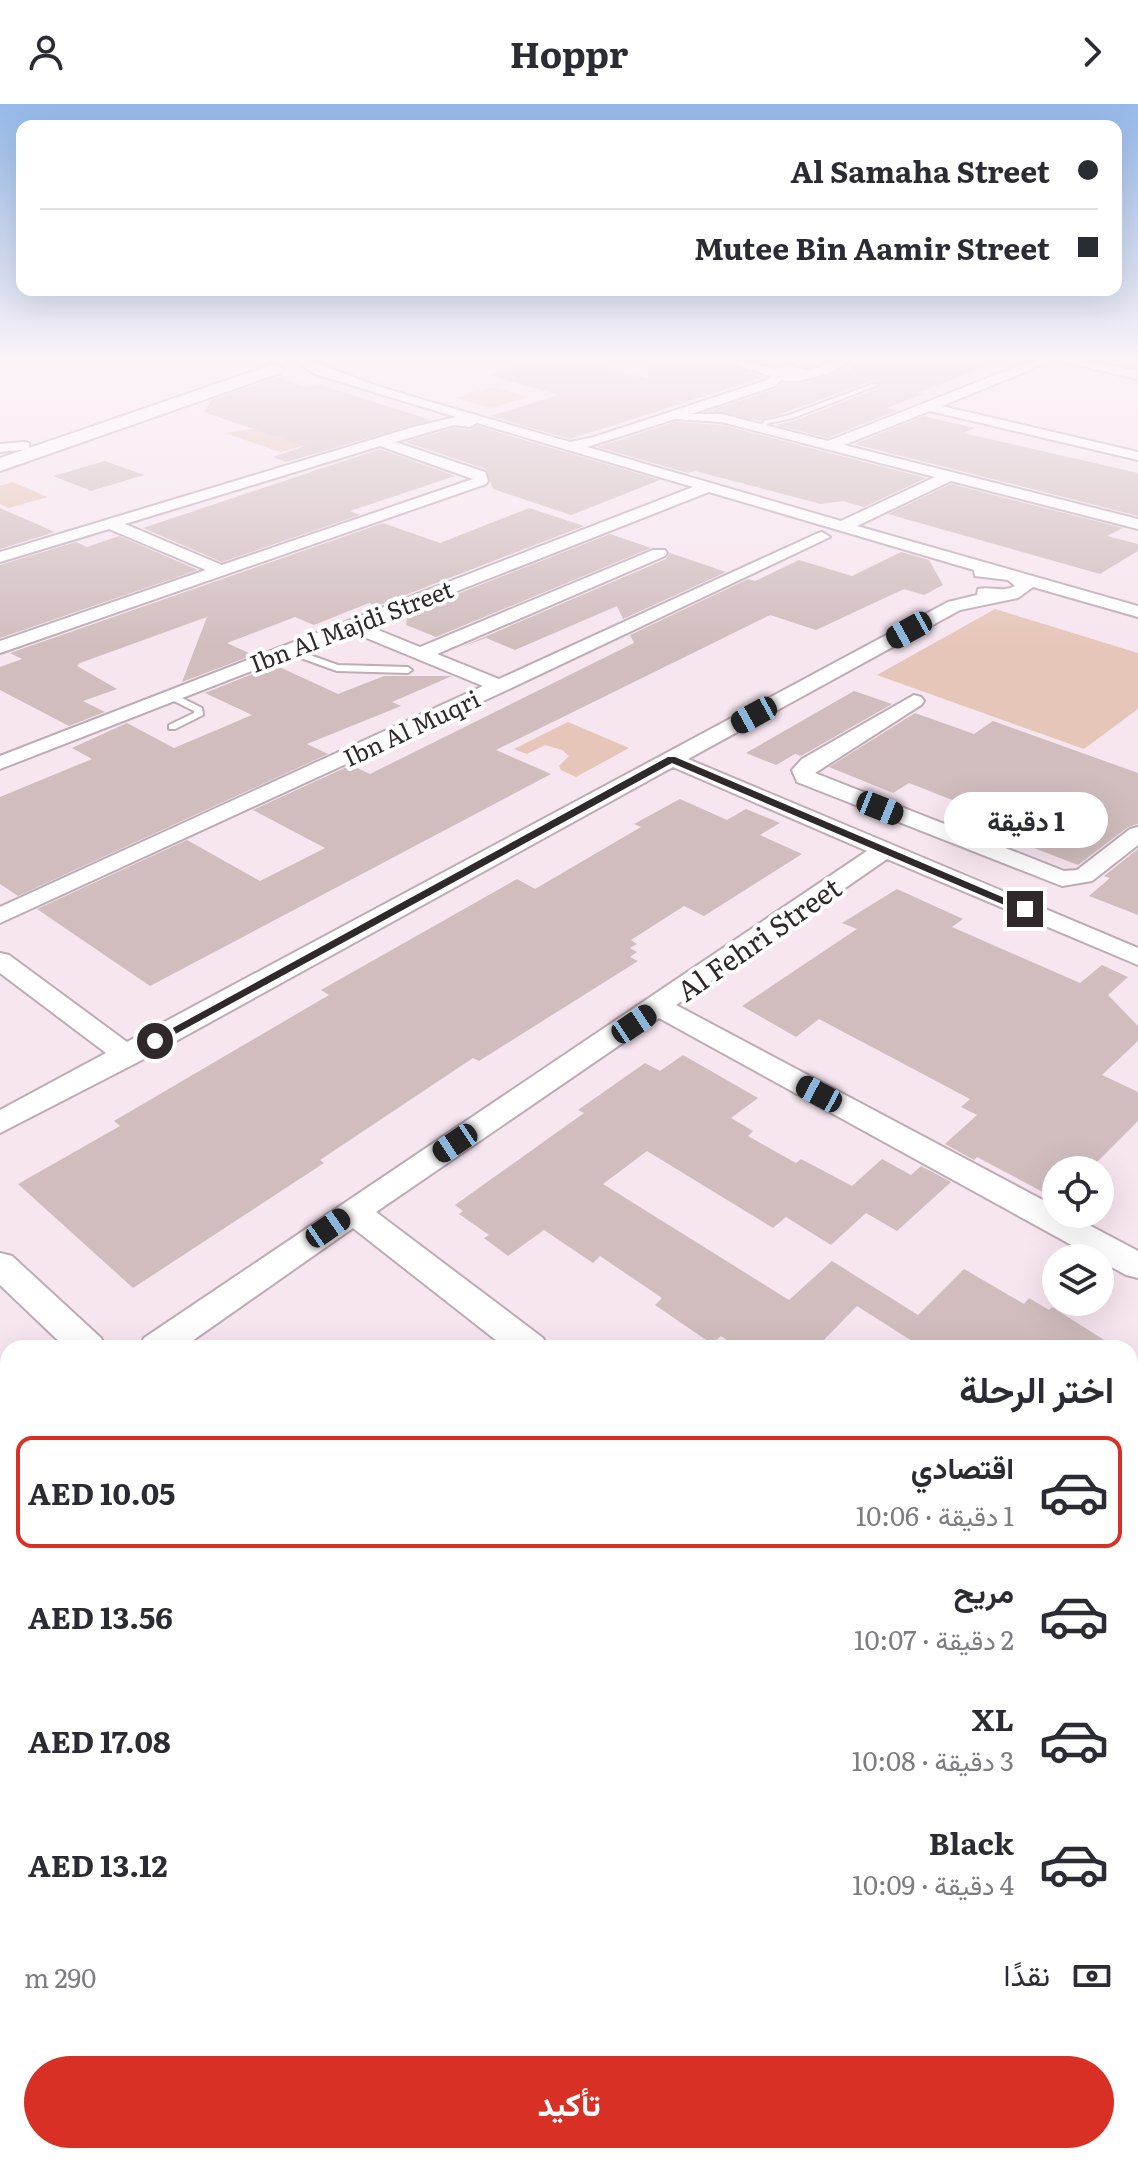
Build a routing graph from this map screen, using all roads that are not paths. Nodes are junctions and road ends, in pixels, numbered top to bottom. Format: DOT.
graph roads {
  1 [pos="27,455"];
  2 [pos="339,455"];
  3 [pos="423,455"];
  4 [pos="594,455"];
  5 [pos="870,455"];
  6 [pos="0,465"];
  7 [pos="949,476"];
  8 [pos="705,488"];
  9 [pos="111,524"];
  10 [pos="1138,524"];
  11 [pos="843,526"];
  12 [pos="822,537"];
  13 [pos="894,540"];
  14 [pos="659,553"];
  15 [pos="0,557"];
  16 [pos="220,570"];
  17 [pos="965,581"];
  18 [pos="1010,584"];
  19 [pos="1138,603"];
  20 [pos="954,606"];
  21 [pos="1138,612"];
  22 [pos="350,625"];
  23 [pos="0,647"];
  24 [pos="287,650"];
  25 [pos="422,653"];
  26 [pos="408,670"];
  27 [pos="500,686"];
  28 [pos="171,696"];
  29 [pos="914,701"];
  30 [pos="172,727"];
  31 [pos="671,759"];
  32 [pos="0,763"];
  33 [pos="903,817"];
  34 [pos="1138,834"];
  35 [pos="874,846"];
  36 [pos="0,916"];
  37 [pos="1138,957"];
  38 [pos="0,961"];
  39 [pos="659,1007"];
  40 [pos="128,1056"];
  41 [pos="0,1123"];
  42 [pos="353,1211"];
  43 [pos="0,1265"];
  44 [pos="1138,1266"];
  45 [pos="80,1340"];
  46 [pos="168,1340"];
  47 [pos="521,1340"];
  1 -- 6 [label="street"];
  2 -- 9 [label="street"];
  3 -- 16 [label="street"];
  4 -- 8 [label="street"];
  5 -- 7 [label="street"];
  7 -- 10 [label="street"];
  7 -- 11 [label="street"];
  8 -- 11 [label="street"];
  8 -- 17 [label="street"];
  8 -- 22 [label="street, Ibn Al Majdi Street"];
  9 -- 15 [label="street"];
  9 -- 16 [label="street"];
  11 -- 13 [label="street"];
  12 -- 27 [label="street, Ibn Al Muqri"];
  13 -- 18 [label="street"];
  13 -- 19 [label="street"];
  14 -- 25 [label="street"];
  16 -- 23 [label="street"];
  17 -- 18 [label="street"];
  17 -- 20 [label="street"];
  18 -- 20 [label="street"];
  18 -- 21 [label="street"];
  20 -- 31 [label="street"];
  22 -- 24 [label="street, Ibn Al Majdi Street"];
  22 -- 25 [label="street"];
  24 -- 26 [label="lane"];
  24 -- 28 [label="street, Ibn Al Majdi Street"];
  25 -- 27 [label="street"];
  27 -- 36 [label="street, Ibn Al Muqri"];
  28 -- 30 [label="lane"];
  28 -- 32 [label="street, Ibn Al Majdi Street"];
  29 -- 33 [label="street"];
  31 -- 35 [label="street"];
  31 -- 40 [label="street"];
  33 -- 34 [label="street"];
  33 -- 35 [label="street, Al Fehri Street"];
  35 -- 37 [label="street"];
  35 -- 39 [label="street, Al Fehri Street"];
  38 -- 40 [label="street"];
  39 -- 42 [label="street, Al Fehri Street"];
  39 -- 44 [label="street"];
  40 -- 41 [label="street"];
  42 -- 46 [label="street, Al Fehri Street"];
  42 -- 47 [label="street"];
  43 -- 45 [label="street"];
}
